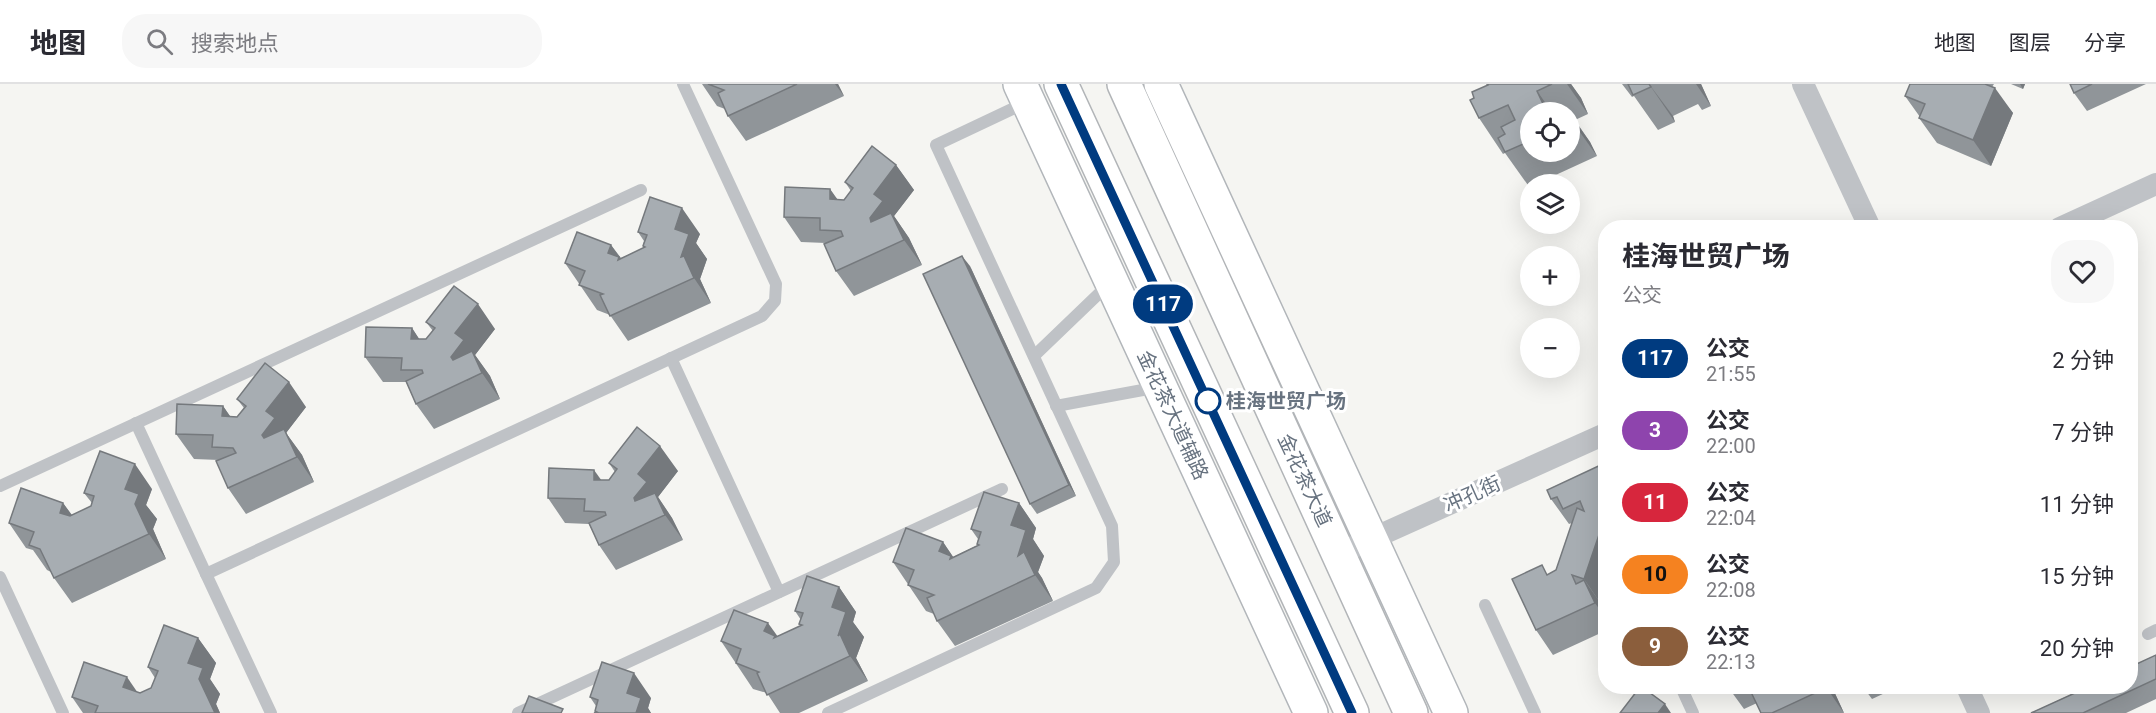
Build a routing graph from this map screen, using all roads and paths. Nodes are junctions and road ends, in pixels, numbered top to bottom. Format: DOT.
graph roads {
  1 [pos="683,84"];
  2 [pos="1061,84"];
  3 [pos="1124,84"];
  4 [pos="1161,84"];
  5 [pos="1803,84"];
  6 [pos="1024,93"];
  7 [pos="2156,184"];
  8 [pos="641,190"];
  9 [pos="1866,220"];
  10 [pos="2077,220"];
  11 [pos="1112,281"];
  12 [pos="1034,356"];
  13 [pos="671,358"];
  14 [pos="1160,386"];
  15 [pos="1056,406"];
  16 [pos="136,423"];
  17 [pos="1598,437"];
  18 [pos="0,486"];
  19 [pos="1002,489"];
  20 [pos="1371,539"];
  21 [pos="1338,554"];
  22 [pos="206,574"];
  23 [pos="0,577"];
  24 [pos="779,592"];
  25 [pos="1485,605"];
  26 [pos="1686,694"];
  27 [pos="1970,694"];
  28 [pos="63,713"];
  29 [pos="271,713"];
  30 [pos="518,713"];
  31 [pos="828,713"];
  32 [pos="1311,713"];
  33 [pos="1352,713"];
  34 [pos="1411,713"];
  35 [pos="1451,713"];
  36 [pos="1535,713"];
  37 [pos="1694,713"];
  38 [pos="1979,713"];
  1 -- 13 [label="lane"];
  2 -- 33 [label="main road"];
  3 -- 21 [label="main road, 金花茶大道"];
  4 -- 20 [label="main road"];
  5 -- 9 [label="street"];
  6 -- 11 [label="main road, 金花茶大道辅路"];
  6 -- 12 [label="lane"];
  7 -- 10 [label="street"];
  8 -- 16 [label="lane"];
  11 -- 12 [label="lane"];
  11 -- 14 [label="main road, 金花茶大道辅路"];
  12 -- 15 [label="lane"];
  13 -- 22 [label="lane"];
  13 -- 24 [label="lane"];
  14 -- 15 [label="lane"];
  14 -- 32 [label="main road, 金花茶大道辅路"];
  15 -- 31 [label="lane"];
  16 -- 18 [label="lane"];
  16 -- 22 [label="lane"];
  17 -- 20 [label="street, 冲孔街"];
  19 -- 24 [label="lane"];
  20 -- 21 [label="street, 冲孔街"];
  20 -- 35 [label="main road"];
  21 -- 34 [label="main road, 金花茶大道"];
  22 -- 29 [label="lane"];
  23 -- 28 [label="lane"];
  24 -- 30 [label="lane"];
  25 -- 36 [label="lane"];
  26 -- 37 [label="lane"];
  27 -- 38 [label="street"];
}
